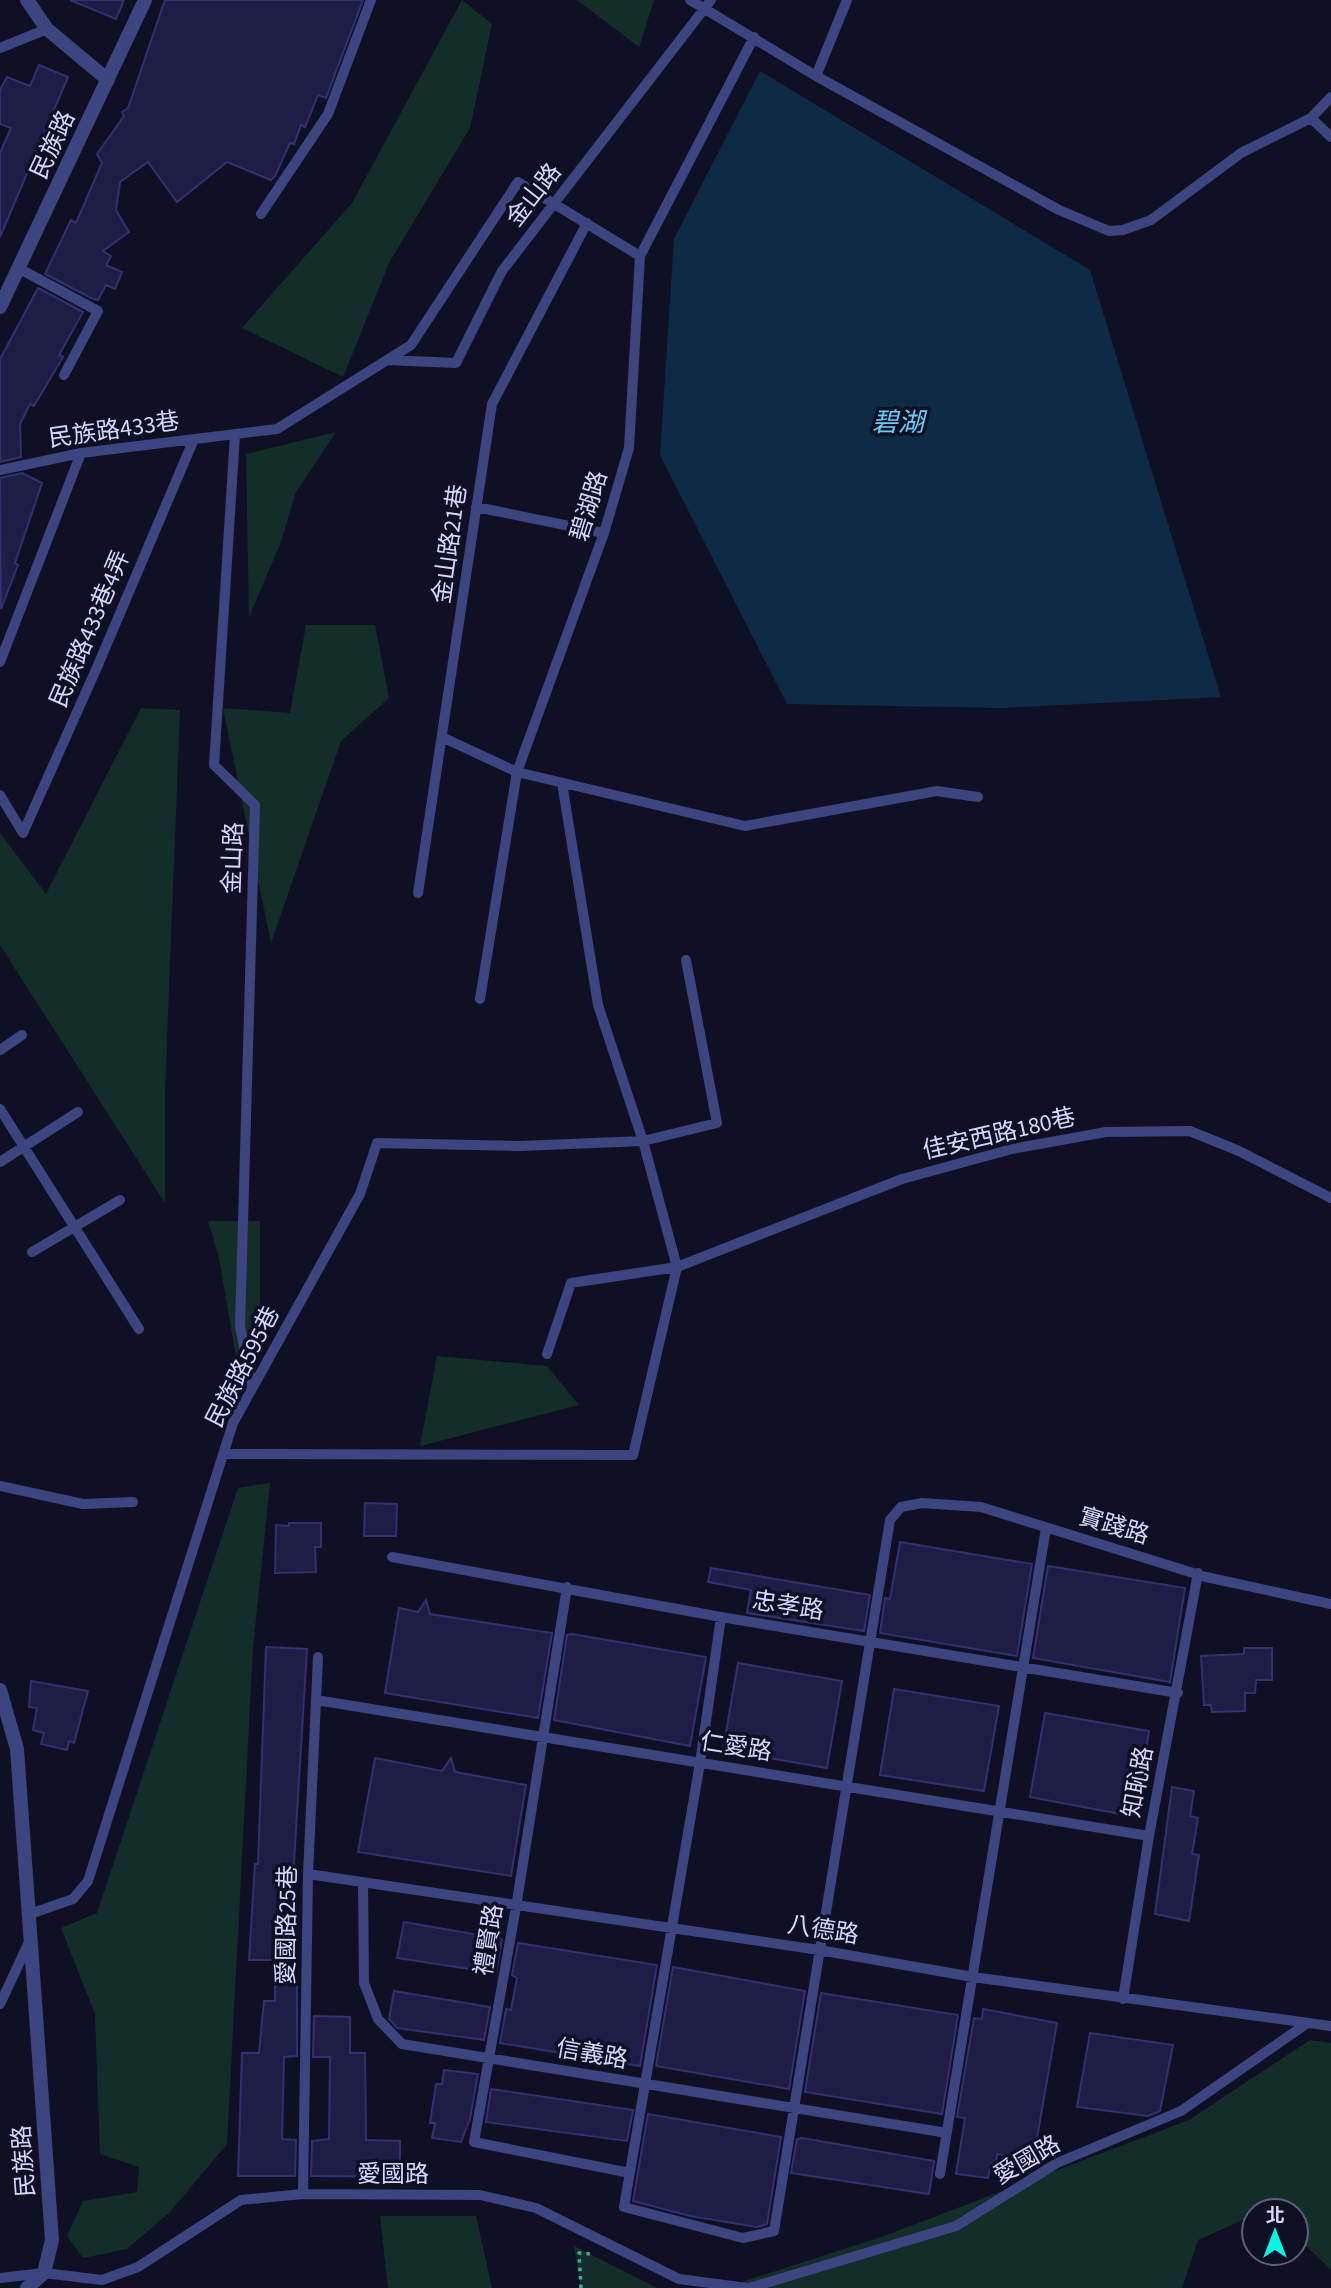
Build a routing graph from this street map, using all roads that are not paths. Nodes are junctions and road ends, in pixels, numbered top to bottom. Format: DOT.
graph roads {
  1 [pos="27,0"];
  2 [pos="145,0"];
  3 [pos="371,0"];
  4 [pos="690,0"];
  5 [pos="847,0"];
  6 [pos="708,4"];
  7 [pos="47,29"];
  8 [pos="754,37"];
  9 [pos="0,48"];
  10 [pos="816,76"];
  11 [pos="108,80"];
  12 [pos="1331,97"];
  13 [pos="1311,118"];
  14 [pos="1331,137"];
  15 [pos="555,202"];
  16 [pos="261,214"];
  17 [pos="587,223"];
  18 [pos="640,256"];
  19 [pos="20,270"];
  20 [pos="0,307"];
  21 [pos="387,360"];
  22 [pos="64,375"];
  23 [pos="235,435"];
  24 [pos="194,439"];
  25 [pos="81,453"];
  26 [pos="0,470"];
  27 [pos="477,507"];
  28 [pos="604,533"];
  29 [pos="0,662"];
  30 [pos="442,737"];
  31 [pos="517,772"];
  32 [pos="562,783"];
  33 [pos="0,795"];
  34 [pos="978,797"];
  35 [pos="418,893"];
  36 [pos="686,960"];
  37 [pos="480,999"];
  38 [pos="22,1035"];
  39 [pos="0,1051"];
  40 [pos="0,1109"];
  41 [pos="78,1112"];
  42 [pos="643,1141"];
  43 [pos="24,1147"];
  44 [pos="0,1162"];
  45 [pos="1331,1198"];
  46 [pos="120,1200"];
  47 [pos="75,1227"];
  48 [pos="32,1252"];
  49 [pos="677,1267"];
  50 [pos="139,1329"];
  51 [pos="547,1354"];
  52 [pos="252,1388"];
  53 [pos="223,1454"];
  54 [pos="0,1486"];
  55 [pos="133,1502"];
  56 [pos="1046,1528"];
  57 [pos="392,1557"];
  58 [pos="1198,1573"];
  59 [pos="567,1587"];
  60 [pos="1331,1604"];
  61 [pos="721,1618"];
  62 [pos="870,1640"];
  63 [pos="318,1657"];
  64 [pos="1025,1667"];
  65 [pos="0,1690"];
  66 [pos="1178,1693"];
  67 [pos="316,1700"];
  68 [pos="543,1738"];
  69 [pos="700,1763"];
  70 [pos="847,1786"];
  71 [pos="1001,1811"];
  72 [pos="1149,1836"];
  73 [pos="309,1874"];
  74 [pos="363,1882"];
  75 [pos="516,1907"];
  76 [pos="30,1914"];
  77 [pos="670,1928"];
  78 [pos="32,1936"];
  79 [pos="819,1950"];
  80 [pos="973,1977"];
  81 [pos="1123,1999"];
  82 [pos="0,2004"];
  83 [pos="1306,2024"];
  84 [pos="1331,2026"];
  85 [pos="491,2057"];
  86 [pos="645,2084"];
  87 [pos="794,2108"];
  88 [pos="947,2133"];
  89 [pos="630,2173"];
  90 [pos="940,2174"];
  91 [pos="303,2194"];
  92 [pos="44,2273"];
  93 [pos="0,2277"];
  94 [pos="27,2288"];
  95 [pos="748,2288"];
  1 -- 7 [label="street"];
  2 -- 11 [label="street, 民族路"];
  3 -- 16 [label="lane"];
  4 -- 6 [label="lane"];
  5 -- 10 [label="lane"];
  6 -- 8 [label="lane"];
  6 -- 15 [label="lane, 金山路"];
  7 -- 9 [label="lane"];
  7 -- 11 [label="street"];
  8 -- 10 [label="lane"];
  8 -- 18 [label="lane, 碧湖路"];
  10 -- 13 [label="lane"];
  11 -- 19 [label="street, 民族路"];
  12 -- 13 [label="lane"];
  13 -- 14 [label="lane"];
  15 -- 17 [label="lane"];
  15 -- 21 [label="lane, 金山路"];
  15 -- 21 [label="lane, 金山路"];
  17 -- 18 [label="lane"];
  17 -- 27 [label="lane, 金山路21巷"];
  18 -- 28 [label="lane, 碧湖路"];
  19 -- 20 [label="street, 民族路"];
  19 -- 22 [label="lane"];
  21 -- 23 [label="lane, 金山路"];
  23 -- 24 [label="lane, 民族路433巷"];
  23 -- 52 [label="lane, 金山路"];
  24 -- 25 [label="lane, 民族路433巷"];
  24 -- 33 [label="lane, 民族路433巷4弄"];
  25 -- 26 [label="lane, 民族路433巷"];
  25 -- 29 [label="lane"];
  27 -- 28 [label="lane"];
  27 -- 30 [label="lane, 金山路21巷"];
  28 -- 31 [label="lane, 碧湖路"];
  30 -- 31 [label="lane"];
  30 -- 35 [label="lane, 金山路21巷"];
  31 -- 32 [label="lane"];
  31 -- 37 [label="lane, 碧湖路"];
  32 -- 34 [label="lane"];
  32 -- 42 [label="lane"];
  36 -- 42 [label="lane, 民族路595巷"];
  38 -- 39 [label="lane"];
  40 -- 43 [label="lane"];
  41 -- 43 [label="lane"];
  42 -- 49 [label="lane"];
  42 -- 52 [label="lane, 民族路595巷"];
  43 -- 44 [label="lane"];
  43 -- 47 [label="lane"];
  45 -- 49 [label="lane, 佳安西路180巷"];
  46 -- 47 [label="lane"];
  47 -- 48 [label="lane"];
  47 -- 50 [label="lane"];
  49 -- 51 [label="lane, 佳安西路180巷"];
  49 -- 53 [label="lane"];
  52 -- 53 [label="lane, 民族路595巷"];
  53 -- 76 [label="lane, 民族路595巷"];
  54 -- 55 [label="lane"];
  56 -- 58 [label="lane, 實踐路"];
  56 -- 62 [label="lane, 實踐路"];
  56 -- 64 [label="lane"];
  57 -- 59 [label="lane, 忠孝路"];
  58 -- 60 [label="lane, 實踐路"];
  58 -- 66 [label="lane, 知恥路"];
  59 -- 61 [label="lane, 忠孝路"];
  59 -- 68 [label="lane, 禮賢路"];
  61 -- 62 [label="lane, 忠孝路"];
  61 -- 69 [label="lane"];
  62 -- 64 [label="lane, 忠孝路"];
  62 -- 70 [label="lane"];
  63 -- 67 [label="lane, 愛國路25巷"];
  64 -- 66 [label="lane, 忠孝路"];
  64 -- 71 [label="lane"];
  65 -- 76 [label="street, 民族路"];
  66 -- 72 [label="lane, 知恥路"];
  67 -- 68 [label="lane, 仁愛路"];
  67 -- 73 [label="lane, 愛國路25巷"];
  68 -- 69 [label="lane, 仁愛路"];
  68 -- 75 [label="lane, 禮賢路"];
  69 -- 70 [label="lane, 仁愛路"];
  69 -- 77 [label="lane"];
  70 -- 71 [label="lane, 仁愛路"];
  70 -- 79 [label="lane"];
  71 -- 72 [label="lane, 仁愛路"];
  71 -- 80 [label="lane"];
  72 -- 81 [label="lane, 知恥路"];
  73 -- 74 [label="lane, 八德路"];
  73 -- 91 [label="lane, 愛國路25巷"];
  74 -- 75 [label="lane, 八德路"];
  74 -- 85 [label="lane, 信義路"];
  75 -- 77 [label="lane, 八德路"];
  75 -- 85 [label="lane, 禮賢路"];
  76 -- 78 [label="street, 民族路"];
  77 -- 79 [label="lane, 八德路"];
  77 -- 86 [label="lane"];
  78 -- 82 [label="lane"];
  78 -- 92 [label="street, 民族路"];
  79 -- 80 [label="lane, 八德路"];
  79 -- 87 [label="lane"];
  80 -- 81 [label="lane, 八德路"];
  80 -- 88 [label="lane"];
  81 -- 83 [label="lane, 八德路"];
  83 -- 84 [label="lane, 八德路"];
  83 -- 95 [label="lane, 愛國路"];
  85 -- 86 [label="lane, 信義路"];
  85 -- 89 [label="lane, 禮賢路"];
  86 -- 87 [label="lane, 信義路"];
  86 -- 89 [label="lane"];
  87 -- 88 [label="lane, 信義路"];
  87 -- 89 [label="lane"];
  88 -- 90 [label="lane"];
  91 -- 92 [label="lane, 愛國路"];
  91 -- 95 [label="lane, 愛國路"];
  92 -- 93 [label="lane, 愛國路"];
  92 -- 94 [label="street"];
}
